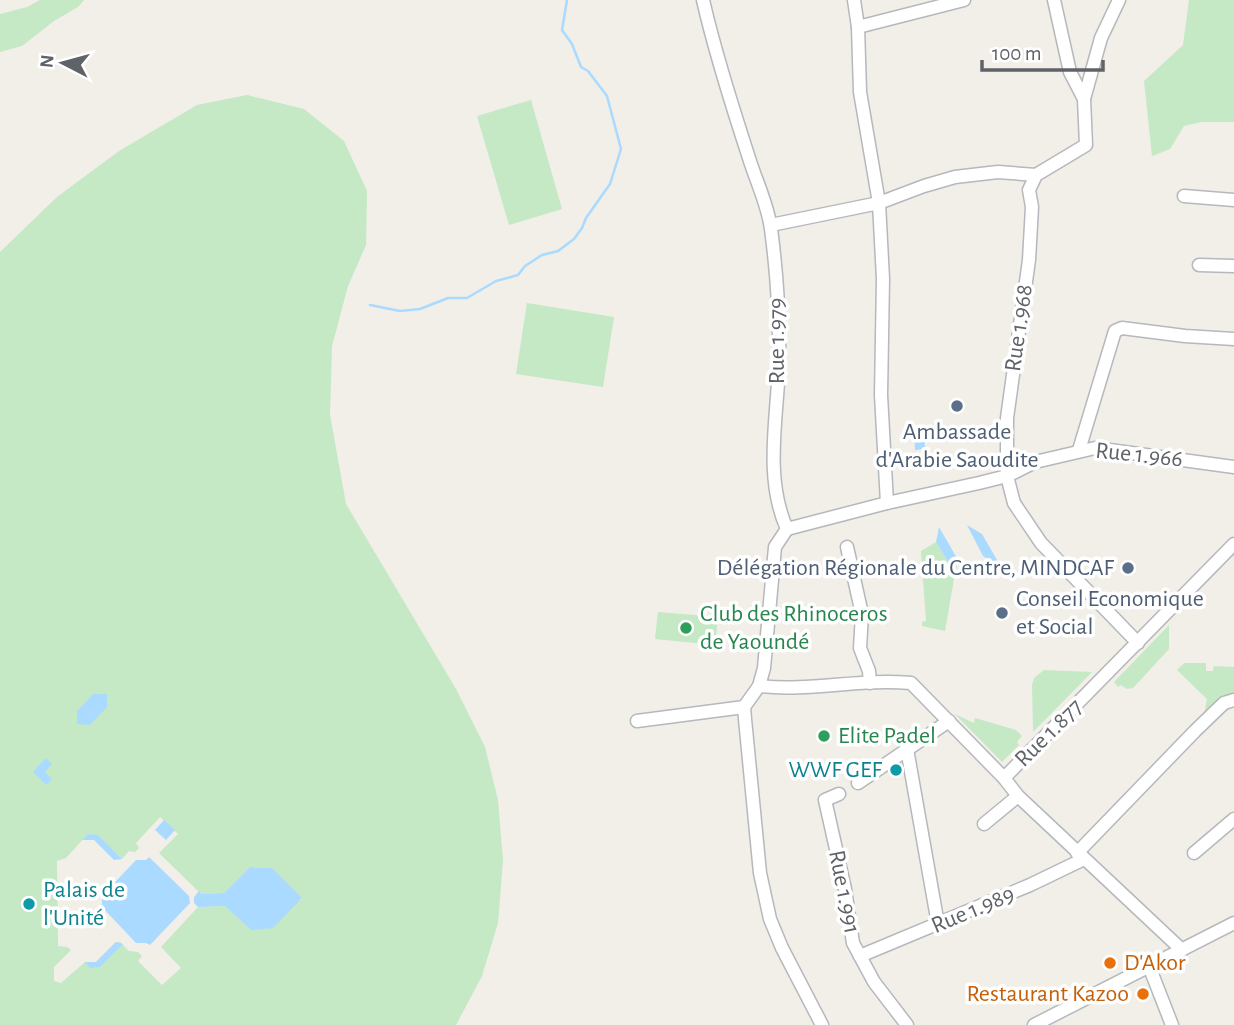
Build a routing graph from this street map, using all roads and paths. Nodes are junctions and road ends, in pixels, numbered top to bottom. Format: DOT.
graph roads {
  1 [pos="703,0"];
  2 [pos="854,0"];
  3 [pos="964,0"];
  4 [pos="1054,0"];
  5 [pos="1119,0"];
  6 [pos="858,27"];
  7 [pos="1084,99"];
  8 [pos="1036,175"];
  9 [pos="1184,196"];
  10 [pos="1234,200"];
  11 [pos="879,203"];
  12 [pos="771,225"];
  13 [pos="1199,265"];
  14 [pos="1234,266"];
  15 [pos="1234,339"];
  16 [pos="1079,450"];
  17 [pos="1234,467"];
  18 [pos="1007,476"];
  19 [pos="887,503"];
  20 [pos="786,528"];
  21 [pos="1234,544"];
  22 [pos="847,547"];
  23 [pos="1138,643"];
  24 [pos="870,683"];
  25 [pos="759,686"];
  26 [pos="1234,700"];
  27 [pos="744,706"];
  28 [pos="637,721"];
  29 [pos="949,721"];
  30 [pos="907,749"];
  31 [pos="1004,778"];
  32 [pos="858,783"];
  33 [pos="839,794"];
  34 [pos="1018,796"];
  35 [pos="1234,819"];
  36 [pos="984,824"];
  37 [pos="1194,853"];
  38 [pos="1081,856"];
  39 [pos="1234,923"];
  40 [pos="938,924"];
  41 [pos="1182,950"];
  42 [pos="860,956"];
  43 [pos="1149,965"];
  44 [pos="822,1025"];
  45 [pos="907,1025"];
  46 [pos="1034,1025"];
  47 [pos="1172,1025"];
  1 -- 12 [label="street, Rue 1.979"];
  2 -- 6 [label="street"];
  3 -- 6 [label="street"];
  4 -- 7 [label="street"];
  5 -- 7 [label="street"];
  6 -- 11 [label="street"];
  7 -- 8 [label="street"];
  8 -- 11 [label="street"];
  8 -- 18 [label="street, Rue 1.968"];
  9 -- 10 [label="street"];
  11 -- 12 [label="street"];
  11 -- 19 [label="street"];
  12 -- 20 [label="street, Rue 1.979"];
  13 -- 14 [label="street"];
  15 -- 16 [label="street"];
  16 -- 17 [label="street, Rue 1.966"];
  16 -- 18 [label="street, Rue 1.966"];
  18 -- 19 [label="street, Rue 1.966"];
  18 -- 23 [label="street, Rue 1.968"];
  19 -- 20 [label="street, Rue 1.966"];
  20 -- 25 [label="street"];
  21 -- 23 [label="street, Rue 1.877"];
  22 -- 24 [label="street"];
  23 -- 31 [label="street, Rue 1.877"];
  24 -- 25 [label="street"];
  24 -- 29 [label="street"];
  25 -- 27 [label="street"];
  26 -- 38 [label="street"];
  27 -- 28 [label="street"];
  27 -- 44 [label="street"];
  29 -- 30 [label="street"];
  29 -- 31 [label="street"];
  30 -- 32 [label="street"];
  30 -- 40 [label="street"];
  31 -- 34 [label="street, Rue 1.877"];
  33 -- 42 [label="street, Rue 1.991"];
  34 -- 36 [label="street"];
  34 -- 38 [label="street, Rue 1.877"];
  35 -- 37 [label="street"];
  38 -- 40 [label="street, Rue 1.989"];
  38 -- 41 [label="street"];
  39 -- 41 [label="street"];
  40 -- 42 [label="street, Rue 1.989"];
  41 -- 43 [label="street"];
  42 -- 45 [label="street, Rue 1.991"];
  43 -- 46 [label="street"];
  43 -- 47 [label="street"];
}
